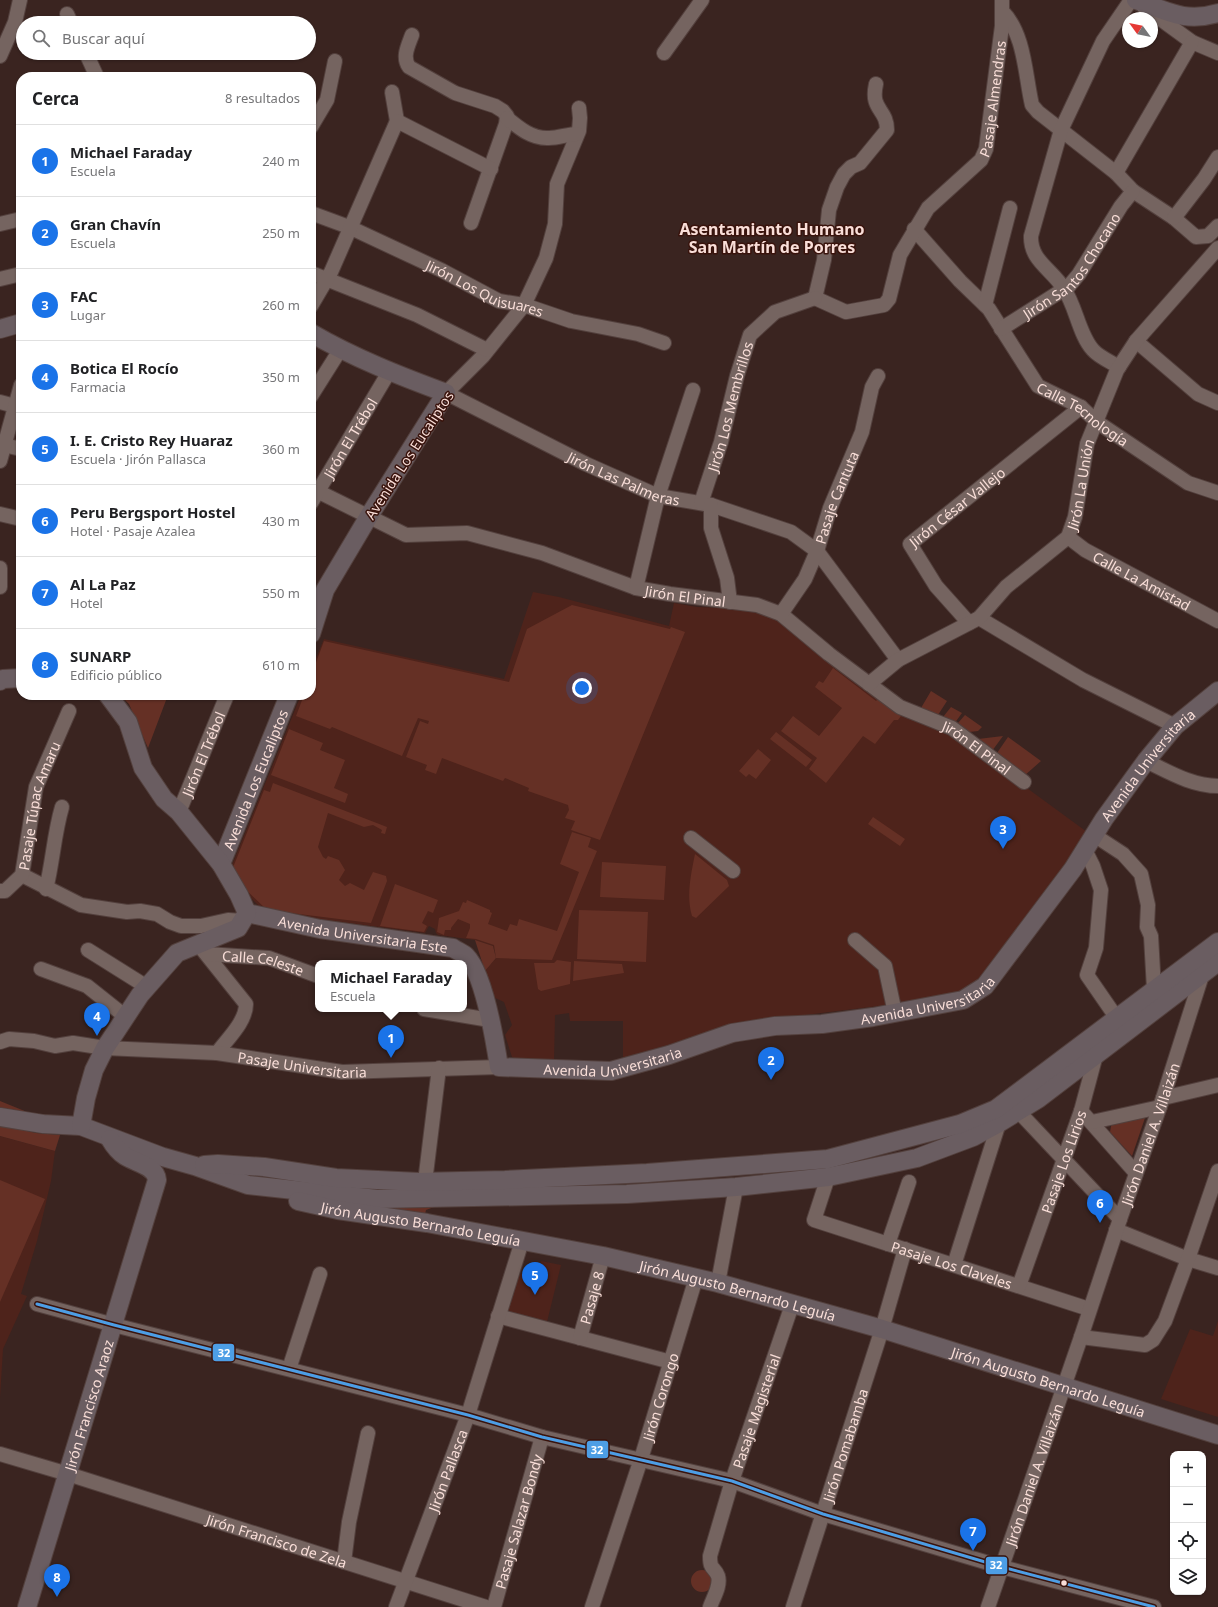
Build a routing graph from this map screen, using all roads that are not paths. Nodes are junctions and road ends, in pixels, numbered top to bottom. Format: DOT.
graph roads {
  1 [pos="20,0"];
  2 [pos="702,0"];
  3 [pos="1131,0"];
  4 [pos="1135,0"];
  5 [pos="1002,6"];
  6 [pos="1218,13"];
  7 [pos="16,16"];
  8 [pos="16,18"];
  9 [pos="412,35"];
  10 [pos="1192,42"];
  11 [pos="664,53"];
  12 [pos="1218,53"];
  13 [pos="0,56"];
  14 [pos="89,60"];
  15 [pos="335,61"];
  16 [pos="95,72"];
  17 [pos="876,84"];
  18 [pos="392,92"];
  19 [pos="578,108"];
  20 [pos="506,118"];
  21 [pos="316,119"];
  22 [pos="396,121"];
  23 [pos="1061,130"];
  24 [pos="577,134"];
  25 [pos="1218,157"];
  26 [pos="491,169"];
  27 [pos="1116,172"];
  28 [pos="1133,191"];
  29 [pos="1010,208"];
  30 [pos="316,215"];
  31 [pos="1174,218"];
  32 [pos="16,220"];
  33 [pos="471,223"];
  34 [pos="0,224"];
  35 [pos="1218,226"];
  36 [pos="349,227"];
  37 [pos="914,229"];
  38 [pos="1218,248"];
  39 [pos="16,275"];
  40 [pos="316,275"];
  41 [pos="0,279"];
  42 [pos="327,280"];
  43 [pos="1064,289"];
  44 [pos="316,298"];
  45 [pos="815,298"];
  46 [pos="524,305"];
  47 [pos="985,305"];
  48 [pos="16,324"];
  49 [pos="0,329"];
  50 [pos="1001,329"];
  51 [pos="316,336"];
  52 [pos="1136,341"];
  53 [pos="664,344"];
  54 [pos="340,350"];
  55 [pos="487,350"];
  56 [pos="1119,367"];
  57 [pos="389,372"];
  58 [pos="878,376"];
  59 [pos="316,388"];
  60 [pos="693,390"];
  61 [pos="446,393"];
  62 [pos="0,402"];
  63 [pos="16,402"];
  64 [pos="1218,403"];
  65 [pos="15,406"];
  66 [pos="1081,407"];
  67 [pos="1097,422"];
  68 [pos="2,444"];
  69 [pos="16,448"];
  70 [pos="0,461"];
  71 [pos="316,488"];
  72 [pos="316,490"];
  73 [pos="1218,493"];
  74 [pos="658,496"];
  75 [pos="706,504"];
  76 [pos="0,514"];
  77 [pos="369,516"];
  78 [pos="16,518"];
  79 [pos="1068,537"];
  80 [pos="817,551"];
  81 [pos="0,568"];
  82 [pos="0,587"];
  83 [pos="636,588"];
  84 [pos="730,602"];
  85 [pos="781,614"];
  86 [pos="316,618"];
  87 [pos="974,620"];
  88 [pos="1218,621"];
  89 [pos="898,660"];
  90 [pos="16,678"];
  91 [pos="0,681"];
  92 [pos="869,684"];
  93 [pos="1218,691"];
  94 [pos="112,700"];
  95 [pos="225,700"];
  96 [pos="287,700"];
  97 [pos="69,711"];
  98 [pos="1175,726"];
  99 [pos="1146,761"];
  100 [pos="1024,782"];
  101 [pos="1218,786"];
  102 [pos="62,807"];
  103 [pos="179,812"];
  104 [pos="691,838"];
  105 [pos="1089,842"];
  106 [pos="221,864"];
  107 [pos="733,871"];
  108 [pos="22,875"];
  109 [pos="46,889"];
  110 [pos="0,891"];
  111 [pos="247,919"];
  112 [pos="855,940"];
  113 [pos="1218,942"];
  114 [pos="202,949"];
  115 [pos="88,950"];
  116 [pos="1207,963"];
  117 [pos="41,969"];
  118 [pos="315,975"];
  119 [pos="147,987"];
  120 [pos="1154,989"];
  121 [pos="442,1012"];
  122 [pos="895,1013"];
  123 [pos="126,1016"];
  124 [pos="1116,1017"];
  125 [pos="490,1020"];
  126 [pos="1091,1036"];
  127 [pos="0,1042"];
  128 [pos="105,1048"];
  129 [pos="217,1053"];
  130 [pos="1096,1055"];
  131 [pos="499,1067"];
  132 [pos="439,1068"];
  133 [pos="1218,1085"];
  134 [pos="1162,1102"];
  135 [pos="1006,1111"];
  136 [pos="1081,1111"];
  137 [pos="0,1117"];
  138 [pos="1092,1122"];
  139 [pos="81,1126"];
  140 [pos="114,1138"];
  141 [pos="1064,1160"];
  142 [pos="195,1166"];
  143 [pos="1218,1171"];
  144 [pos="1136,1173"];
  145 [pos="828,1177"];
  146 [pos="909,1182"];
  147 [pos="248,1185"];
  148 [pos="736,1187"];
  149 [pos="426,1190"];
  150 [pos="1118,1224"];
  151 [pos="522,1240"];
  152 [pos="888,1244"];
  153 [pos="905,1249"];
  154 [pos="603,1256"];
  155 [pos="1188,1259"];
  156 [pos="954,1265"];
  157 [pos="1218,1268"];
  158 [pos="320,1274"];
  159 [pos="696,1278"];
  160 [pos="718,1283"];
  161 [pos="1019,1286"];
  162 [pos="37,1304"];
  163 [pos="792,1306"];
  164 [pos="1090,1309"];
  165 [pos="498,1316"];
  166 [pos="114,1325"];
  167 [pos="882,1329"];
  168 [pos="1081,1337"];
  169 [pos="580,1338"];
  170 [pos="671,1362"];
  171 [pos="289,1368"];
  172 [pos="1064,1386"];
  173 [pos="468,1415"];
  174 [pos="368,1433"];
  175 [pos="1218,1435"];
  176 [pos="542,1437"];
  177 [pos="0,1454"];
  178 [pos="641,1459"];
  179 [pos="68,1474"];
  180 [pos="732,1481"];
  181 [pos="823,1514"];
  182 [pos="344,1562"];
  183 [pos="1002,1567"];
  184 [pos="405,1581"];
  185 [pos="27,1607"];
  186 [pos="396,1607"];
  187 [pos="486,1607"];
  188 [pos="494,1607"];
  189 [pos="592,1607"];
  190 [pos="710,1607"];
  191 [pos="793,1607"];
  192 [pos="988,1607"];
  193 [pos="1154,1607"];
  1 -- 7 [label="street"];
  2 -- 11 [label="street"];
  3 -- 23 [label="street"];
  4 -- 6 [label="main road"];
  4 -- 10 [label="street"];
  5 -- 23 [label="street"];
  5 -- 37 [label="street, Pasaje Almendras"];
  8 -- 13 [label="street"];
  9 -- 20 [label="street"];
  10 -- 12 [label="street"];
  10 -- 27 [label="street"];
  14 -- 16 [label="street"];
  15 -- 21 [label="street"];
  17 -- 45 [label="street"];
  18 -- 22 [label="street"];
  19 -- 24 [label="street, Avenida Los Eucaliptos"];
  20 -- 24 [label="street"];
  20 -- 26 [label="street"];
  22 -- 26 [label="street"];
  22 -- 36 [label="street"];
  23 -- 27 [label="street"];
  23 -- 43 [label="street"];
  24 -- 46 [label="street, Avenida Los Eucaliptos"];
  25 -- 31 [label="street"];
  26 -- 33 [label="street"];
  27 -- 28 [label="street"];
  28 -- 31 [label="street"];
  28 -- 43 [label="street, Jirón Santos Chocano"];
  29 -- 47 [label="street"];
  30 -- 36 [label="street, Jirón Los Quisuares"];
  31 -- 35 [label="street"];
  32 -- 34 [label="street"];
  36 -- 42 [label="street"];
  36 -- 46 [label="street, Jirón Los Quisuares"];
  37 -- 45 [label="street, Pasaje Almendras"];
  37 -- 47 [label="street, Calle Tecnología"];
  38 -- 52 [label="street, Jirón La Unión"];
  39 -- 41 [label="street"];
  40 -- 42 [label="street"];
  42 -- 44 [label="street"];
  42 -- 55 [label="street"];
  43 -- 50 [label="street, Jirón Santos Chocano"];
  43 -- 56 [label="street"];
  45 -- 75 [label="street, Jirón Los Membrillos"];
  46 -- 53 [label="street, Jirón Los Quisuares"];
  46 -- 55 [label="street, Avenida Los Eucaliptos"];
  47 -- 50 [label="street, Calle Tecnología"];
  48 -- 49 [label="main road"];
  50 -- 66 [label="street, Calle Tecnología"];
  51 -- 54 [label="main road, Jirón Las Palmeras"];
  52 -- 56 [label="street, Jirón La Unión"];
  52 -- 64 [label="street"];
  54 -- 57 [label="main road, Jirón Las Palmeras"];
  54 -- 59 [label="street"];
  55 -- 61 [label="street, Avenida Los Eucaliptos"];
  56 -- 67 [label="street, Jirón La Unión"];
  57 -- 61 [label="main road, Jirón Las Palmeras"];
  57 -- 71 [label="street, Jirón El Trébol"];
  58 -- 80 [label="street, Pasaje Cantuta"];
  60 -- 74 [label="street"];
  61 -- 74 [label="street, Jirón Las Palmeras"];
  61 -- 77 [label="main road, Avenida Los Eucaliptos"];
  62 -- 65 [label="street"];
  63 -- 65 [label="street"];
  65 -- 68 [label="street"];
  66 -- 67 [label="street, Calle Tecnología"];
  66 -- 87 [label="street, Jirón César Vallejo"];
  67 -- 73 [label="street, Calle Tecnología"];
  67 -- 79 [label="street, Jirón La Unión"];
  68 -- 69 [label="street"];
  68 -- 70 [label="street"];
  72 -- 77 [label="street, Jirón El Pinal"];
  74 -- 75 [label="street, Jirón Las Palmeras"];
  74 -- 83 [label="street"];
  75 -- 80 [label="street, Jirón Las Palmeras"];
  75 -- 84 [label="street, Jirón Los Membrillos"];
  76 -- 78 [label="street"];
  77 -- 83 [label="street, Jirón El Pinal"];
  77 -- 86 [label="main road, Avenida Los Eucaliptos"];
  79 -- 87 [label="street, Jirón La Unión"];
  79 -- 88 [label="street, Calle La Amistad"];
  80 -- 85 [label="street, Pasaje Cantuta"];
  80 -- 89 [label="street, Jirón Las Palmeras"];
  81 -- 82 [label="street"];
  83 -- 84 [label="street, Jirón El Pinal"];
  84 -- 85 [label="street, Jirón El Pinal"];
  85 -- 92 [label="street, Jirón El Pinal"];
  87 -- 89 [label="street, Jirón La Unión"];
  87 -- 98 [label="street, Jirón César Vallejo"];
  89 -- 92 [label="street, Jirón La Unión"];
  90 -- 91 [label="main road"];
  92 -- 100 [label="street, Jirón El Pinal"];
  93 -- 98 [label="main road, Avenida Universitaria"];
  94 -- 103 [label="main road"];
  95 -- 103 [label="street, Jirón El Trébol"];
  96 -- 106 [label="main road, Avenida Los Eucaliptos"];
  97 -- 108 [label="street, Pasaje Túpac Amaru"];
  98 -- 99 [label="main road, Avenida Universitaria"];
  99 -- 101 [label="street"];
  99 -- 105 [label="main road, Avenida Universitaria"];
  102 -- 109 [label="street"];
  103 -- 106 [label="main road"];
  104 -- 107 [label="street"];
  105 -- 120 [label="street"];
  105 -- 122 [label="main road, Avenida Universitaria"];
  105 -- 124 [label="street"];
  106 -- 111 [label="main road"];
  108 -- 109 [label="street"];
  108 -- 110 [label="street, Pasaje Túpac Amaru"];
  109 -- 111 [label="street"];
  111 -- 114 [label="main road"];
  111 -- 125 [label="main road, Avenida Universitaria Este"];
  112 -- 122 [label="street"];
  113 -- 116 [label="main road"];
  114 -- 118 [label="street, Calle Celeste"];
  114 -- 119 [label="main road"];
  114 -- 129 [label="street"];
  115 -- 119 [label="street"];
  116 -- 120 [label="main road"];
  116 -- 130 [label="main road"];
  116 -- 134 [label="street, Jirón Daniel A. Villaizán"];
  117 -- 123 [label="street"];
  119 -- 123 [label="main road"];
  120 -- 124 [label="main road"];
  121 -- 125 [label="street"];
  122 -- 131 [label="main road, Avenida Universitaria"];
  123 -- 128 [label="main road"];
  124 -- 126 [label="main road"];
  125 -- 131 [label="main road, Avenida Universitaria Este"];
  126 -- 130 [label="street, Pasaje Los Lirios"];
  126 -- 135 [label="main road"];
  127 -- 128 [label="street, Pasaje Universitaria"];
  128 -- 129 [label="street, Pasaje Universitaria"];
  128 -- 139 [label="main road"];
  129 -- 132 [label="street, Pasaje Universitaria"];
  130 -- 135 [label="main road"];
  130 -- 136 [label="street, Pasaje Los Lirios"];
  131 -- 132 [label="street, Pasaje Universitaria"];
  132 -- 149 [label="street"];
  133 -- 134 [label="street"];
  134 -- 138 [label="street"];
  134 -- 144 [label="street, Jirón Daniel A. Villaizán"];
  135 -- 141 [label="street"];
  135 -- 145 [label="main road"];
  135 -- 149 [label="main road"];
  135 -- 156 [label="street"];
  136 -- 138 [label="street"];
  136 -- 141 [label="street, Pasaje Los Lirios"];
  137 -- 139 [label="main road"];
  138 -- 144 [label="street"];
  139 -- 140 [label="main road"];
  140 -- 142 [label="main road"];
  140 -- 166 [label="main road, Jirón Francisco Araoz"];
  141 -- 150 [label="street"];
  141 -- 161 [label="street, Pasaje Los Lirios"];
  142 -- 147 [label="main road"];
  142 -- 149 [label="main road"];
  143 -- 155 [label="street"];
  144 -- 150 [label="street, Jirón Daniel A. Villaizán"];
  145 -- 148 [label="main road"];
  145 -- 152 [label="street, Pasaje Los Claveles"];
  146 -- 152 [label="street"];
  147 -- 149 [label="main road"];
  147 -- 151 [label="main road, Jirón Augusto Bernardo Leguía"];
  148 -- 149 [label="main road"];
  148 -- 160 [label="street"];
  150 -- 155 [label="street"];
  150 -- 164 [label="street, Jirón Daniel A. Villaizán"];
  151 -- 154 [label="main road, Jirón Augusto Bernardo Leguía"];
  151 -- 165 [label="street, Jirón Pallasca"];
  152 -- 153 [label="street, Pasaje Los Claveles"];
  153 -- 156 [label="street, Pasaje Los Claveles"];
  153 -- 167 [label="street, Jirón Pomabamba"];
  154 -- 159 [label="main road, Jirón Augusto Bernardo Leguía"];
  154 -- 169 [label="street, Pasaje 8"];
  155 -- 157 [label="street"];
  155 -- 168 [label="street"];
  156 -- 161 [label="street, Pasaje Los Claveles"];
  158 -- 171 [label="street"];
  159 -- 160 [label="main road, Jirón Augusto Bernardo Leguía"];
  159 -- 170 [label="street, Jirón Corongo"];
  160 -- 163 [label="main road, Jirón Augusto Bernardo Leguía"];
  161 -- 164 [label="street, Pasaje Los Claveles"];
  162 -- 166 [label="street"];
  163 -- 167 [label="main road, Jirón Augusto Bernardo Leguía"];
  163 -- 180 [label="street, Pasaje Magisterial"];
  164 -- 168 [label="street, Jirón Daniel A. Villaizán"];
  165 -- 169 [label="street"];
  165 -- 173 [label="street, Jirón Pallasca"];
  166 -- 171 [label="street"];
  166 -- 179 [label="main road, Jirón Francisco Araoz"];
  167 -- 172 [label="main road, Jirón Augusto Bernardo Leguía"];
  167 -- 181 [label="street, Jirón Pomabamba"];
  168 -- 172 [label="street, Jirón Daniel A. Villaizán"];
  169 -- 170 [label="street"];
  170 -- 178 [label="street, Jirón Corongo"];
  171 -- 173 [label="street"];
  172 -- 175 [label="main road, Jirón Augusto Bernardo Leguía"];
  172 -- 183 [label="street, Jirón Daniel A. Villaizán"];
  173 -- 176 [label="street"];
  173 -- 184 [label="street, Jirón Pallasca"];
  174 -- 182 [label="street"];
  176 -- 178 [label="street"];
  176 -- 188 [label="street, Pasaje Salazar Bondy"];
  177 -- 179 [label="street, Jirón Francisco de Zela"];
  178 -- 180 [label="street"];
  178 -- 189 [label="street, Jirón Corongo"];
  179 -- 182 [label="street, Jirón Francisco de Zela"];
  179 -- 185 [label="main road, Jirón Francisco Araoz"];
  180 -- 181 [label="street"];
  180 -- 190 [label="street, Pasaje Magisterial"];
  181 -- 183 [label="street"];
  181 -- 191 [label="street, Jirón Pomabamba"];
  182 -- 184 [label="street, Jirón Francisco de Zela"];
  183 -- 192 [label="street, Jirón Daniel A. Villaizán"];
  183 -- 193 [label="street"];
  184 -- 186 [label="street, Jirón Pallasca"];
  184 -- 187 [label="street, Jirón Francisco de Zela"];
}
